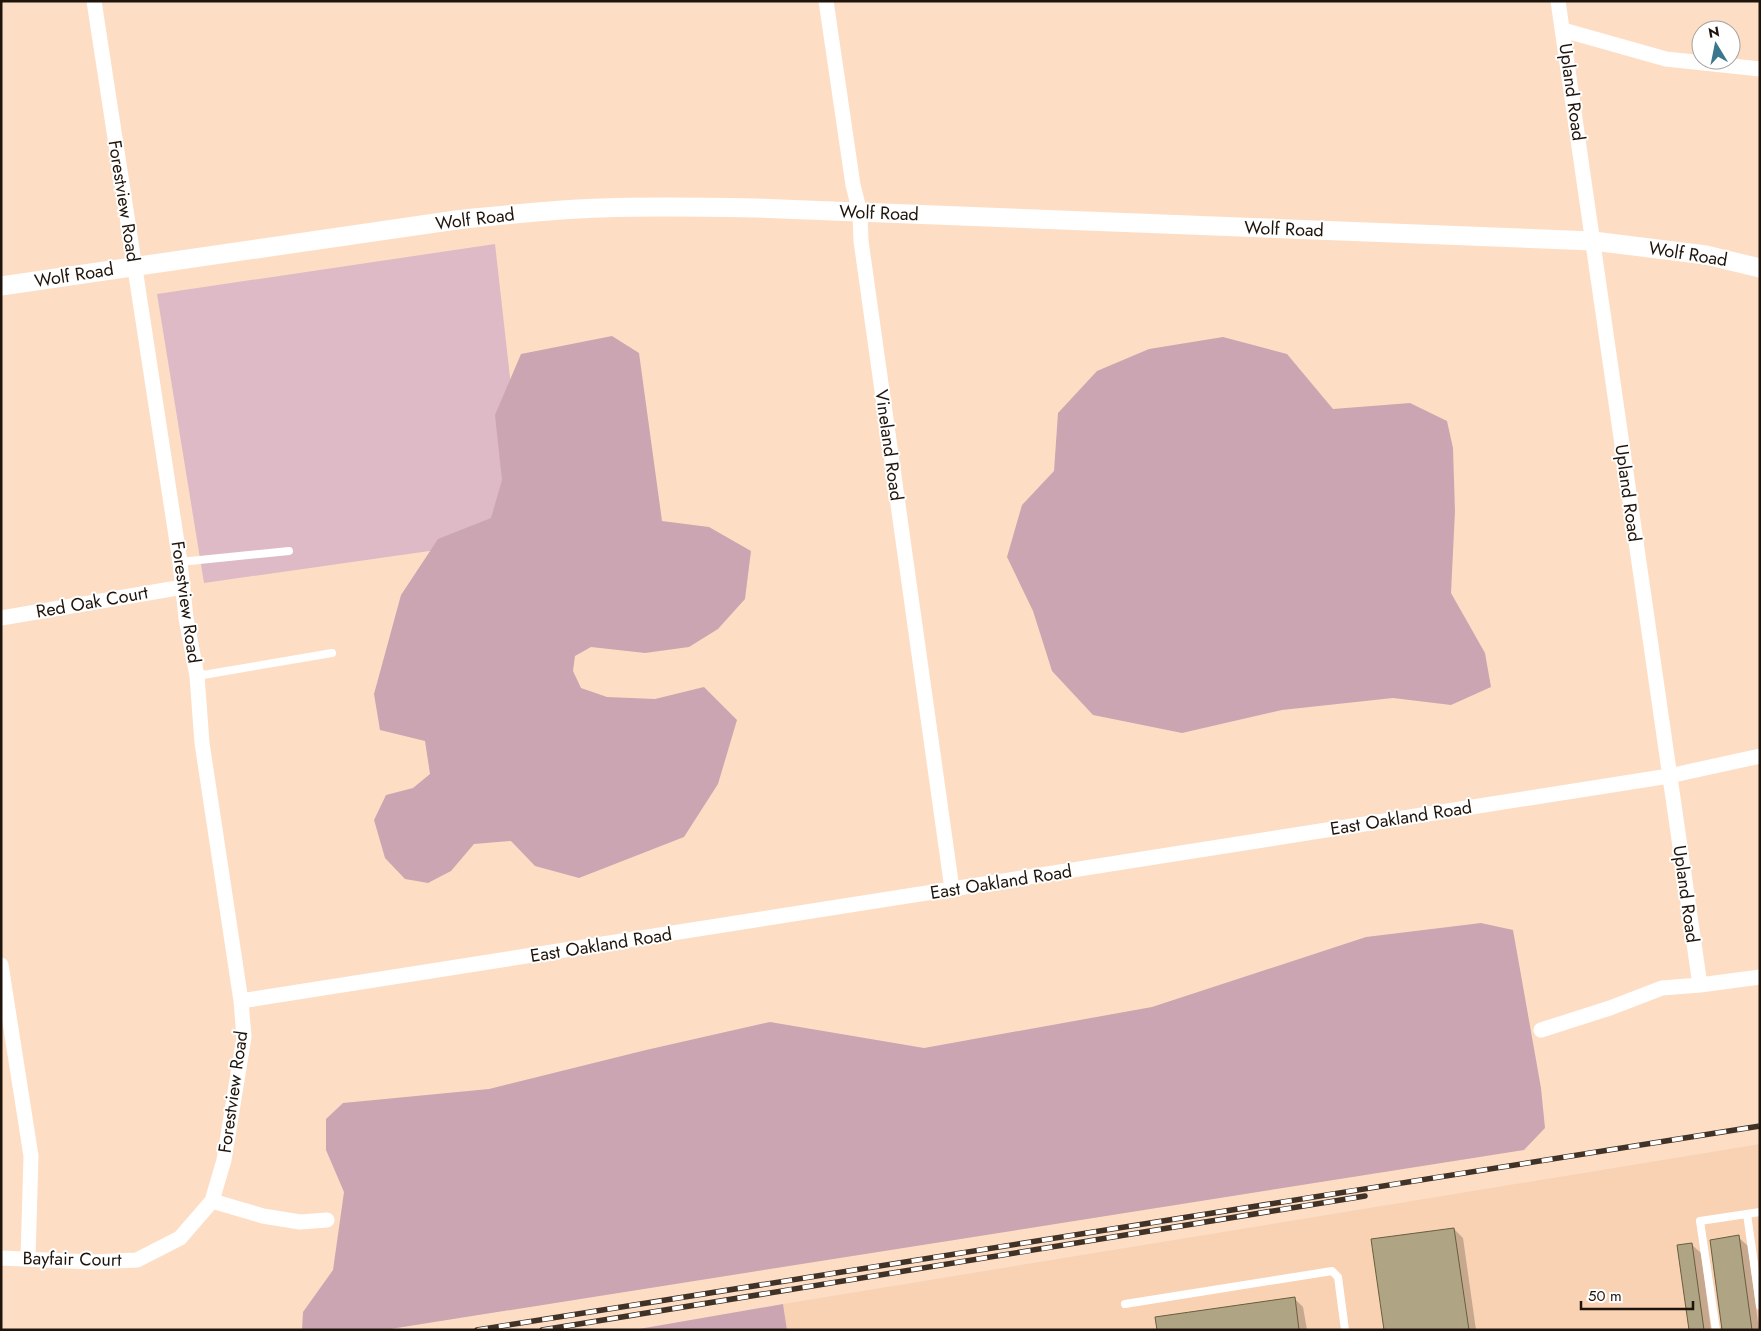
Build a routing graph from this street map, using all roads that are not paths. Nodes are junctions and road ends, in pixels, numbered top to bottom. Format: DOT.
graph roads {
  1 [pos="94,1"];
  2 [pos="826,1"];
  3 [pos="1558,1"];
  4 [pos="1563,30"];
  5 [pos="1760,69"];
  6 [pos="860,213"];
  7 [pos="1593,241"];
  8 [pos="134,266"];
  9 [pos="1760,268"];
  10 [pos="1,286"];
  11 [pos="289,551"];
  12 [pos="180,562"];
  13 [pos="184,587"];
  14 [pos="1,618"];
  15 [pos="332,653"];
  16 [pos="196,676"];
  17 [pos="1760,756"];
  18 [pos="1668,776"];
  19 [pos="952,889"];
  20 [pos="1,965"];
  21 [pos="1760,977"];
  22 [pos="1700,985"];
  23 [pos="241,1002"];
  24 [pos="1541,1030"];
  25 [pos="212,1201"];
  26 [pos="1760,1212"];
  27 [pos="1747,1214"];
  28 [pos="327,1220"];
  29 [pos="1,1258"];
  30 [pos="28,1258"];
  31 [pos="1125,1304"];
  32 [pos="1760,1306"];
  33 [pos="1345,1330"];
  34 [pos="1716,1330"];
  1 -- 8 [label="street, Forestview Road"];
  2 -- 6 [label="street, Vineland Road"];
  3 -- 4 [label="street, Upland Road"];
  4 -- 5 [label="street"];
  4 -- 7 [label="street, Upland Road"];
  6 -- 7 [label="street, Wolf Road"];
  6 -- 8 [label="street, Wolf Road"];
  6 -- 19 [label="street, Vineland Road"];
  7 -- 9 [label="street, Wolf Road"];
  7 -- 18 [label="street, Upland Road"];
  8 -- 10 [label="street, Wolf Road"];
  8 -- 12 [label="street, Forestview Road"];
  11 -- 12 [label="lane"];
  12 -- 13 [label="street, Forestview Road"];
  13 -- 14 [label="street, Red Oak Court"];
  13 -- 16 [label="street, Forestview Road"];
  15 -- 16 [label="lane"];
  16 -- 23 [label="street, Forestview Road"];
  17 -- 18 [label="street, East Oakland Road"];
  18 -- 19 [label="street, East Oakland Road"];
  18 -- 22 [label="street, Upland Road"];
  19 -- 23 [label="street, East Oakland Road"];
  20 -- 30 [label="street"];
  21 -- 22 [label="street"];
  22 -- 24 [label="street"];
  23 -- 25 [label="street, Forestview Road"];
  25 -- 28 [label="street"];
  25 -- 30 [label="street, Bayfair Court"];
  26 -- 27 [label="lane"];
  27 -- 32 [label="lane"];
  27 -- 34 [label="lane"];
  29 -- 30 [label="street, Bayfair Court"];
  31 -- 33 [label="lane"];
}
